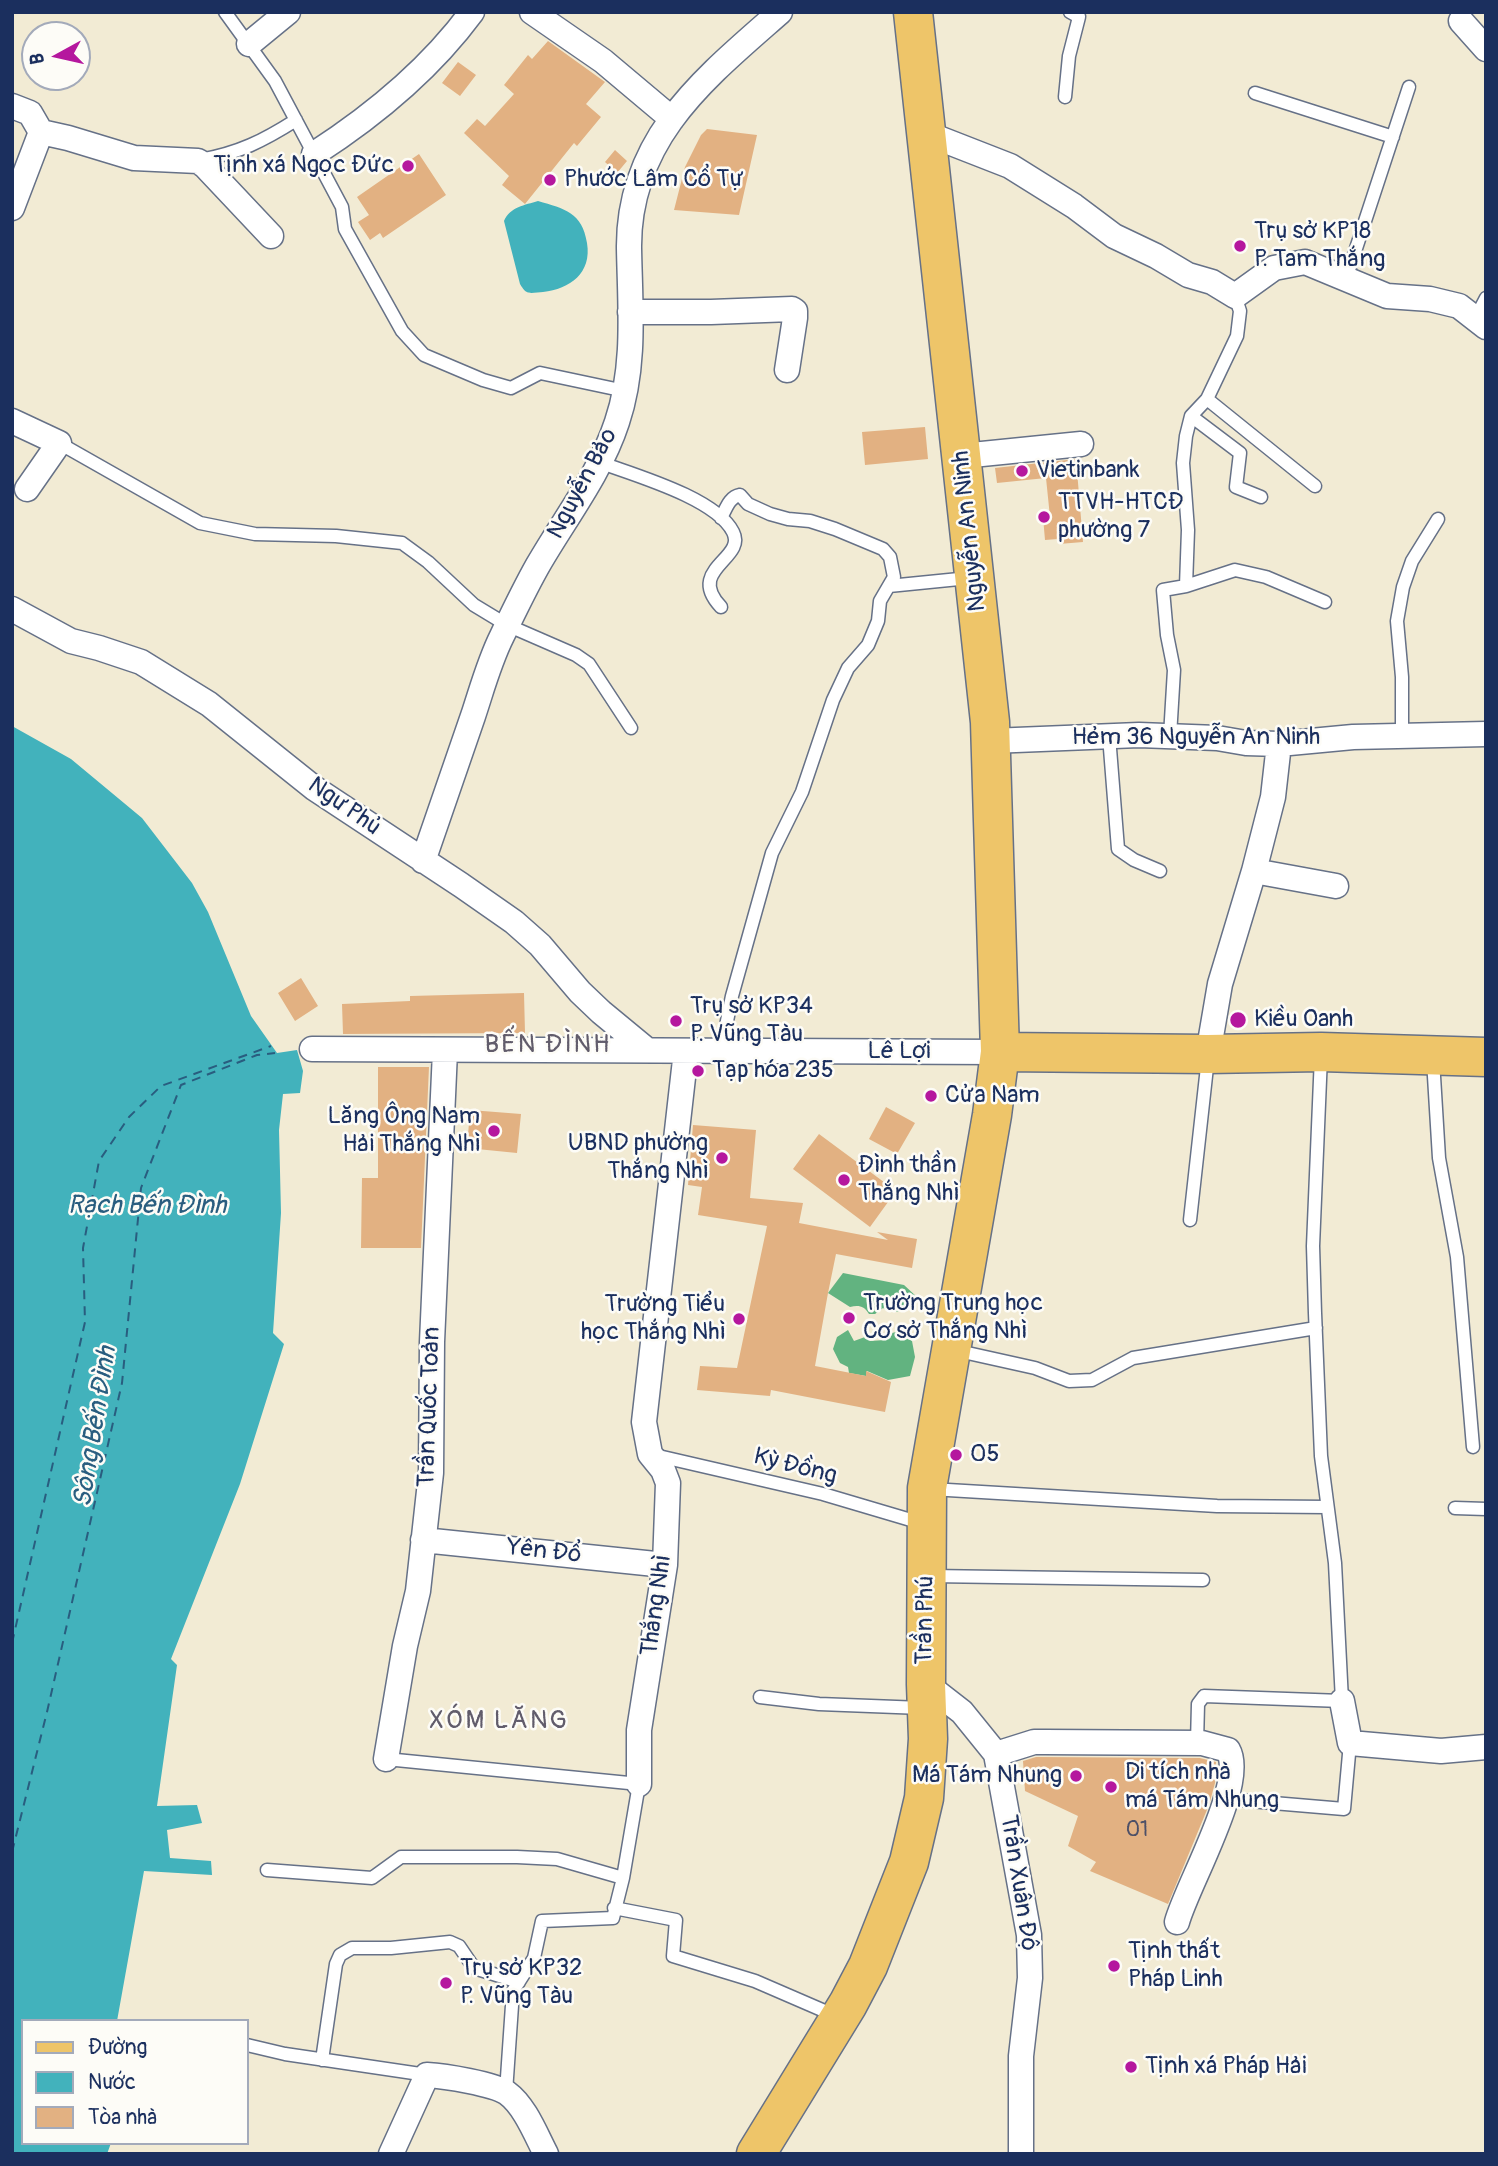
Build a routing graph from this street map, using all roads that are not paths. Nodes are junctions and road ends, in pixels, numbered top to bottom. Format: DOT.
graph roads {
  1 [pos="225,12"];
  2 [pos="288,12"];
  3 [pos="472,12"];
  4 [pos="532,12"];
  5 [pos="780,12"];
  6 [pos="913,12"];
  7 [pos="1070,12"];
  8 [pos="1461,22"];
  9 [pos="249,44"];
  10 [pos="1486,49"];
  11 [pos="1409,87"];
  12 [pos="1255,93"];
  13 [pos="1065,97"];
  14 [pos="12,106"];
  15 [pos="671,119"];
  16 [pos="296,120"];
  17 [pos="41,132"];
  18 [pos="928,134"];
  19 [pos="1393,137"];
  20 [pos="314,154"];
  21 [pos="196,161"];
  22 [pos="12,208"];
  23 [pos="271,236"];
  24 [pos="1346,279"];
  25 [pos="1235,296"];
  26 [pos="631,312"];
  27 [pos="1482,315"];
  28 [pos="787,370"];
  29 [pos="625,391"];
  30 [pos="1207,399"];
  31 [pos="1191,416"];
  32 [pos="12,421"];
  33 [pos="58,443"];
  34 [pos="1081,443"];
  35 [pos="962,456"];
  36 [pos="599,462"];
  37 [pos="1315,486"];
  38 [pos="27,489"];
  39 [pos="1261,497"];
  40 [pos="721,518"];
  41 [pos="1438,519"];
  42 [pos="975,577"];
  43 [pos="890,586"];
  44 [pos="1186,586"];
  45 [pos="1325,602"];
  46 [pos="721,607"];
  47 [pos="12,609"];
  48 [pos="508,625"];
  49 [pos="631,728"];
  50 [pos="1486,734"];
  51 [pos="1402,735"];
  52 [pos="1109,736"];
  53 [pos="1170,736"];
  54 [pos="991,741"];
  55 [pos="1279,744"];
  56 [pos="423,861"];
  57 [pos="1160,871"];
  58 [pos="1254,871"];
  59 [pos="1336,886"];
  60 [pos="313,1049"];
  61 [pos="647,1050"];
  62 [pos="445,1051"];
  63 [pos="686,1051"];
  64 [pos="721,1051"];
  65 [pos="1000,1052"];
  66 [pos="1321,1052"];
  67 [pos="1208,1054"];
  68 [pos="1432,1056"];
  69 [pos="1486,1057"];
  70 [pos="1190,1220"];
  71 [pos="1316,1328"];
  72 [pos="950,1349"];
  73 [pos="1473,1447"];
  74 [pos="650,1454"];
  75 [pos="928,1506"];
  76 [pos="1327,1507"];
  77 [pos="1455,1508"];
  78 [pos="1486,1509"];
  79 [pos="423,1540"];
  80 [pos="665,1565"];
  81 [pos="927,1576"];
  82 [pos="1203,1580"];
  83 [pos="926,1696"];
  84 [pos="760,1697"];
  85 [pos="1342,1701"];
  86 [pos="1196,1743"];
  87 [pos="1350,1743"];
  88 [pos="1486,1747"];
  89 [pos="996,1754"];
  90 [pos="386,1759"];
  91 [pos="639,1784"];
  92 [pos="1226,1799"];
  93 [pos="267,1870"];
  94 [pos="624,1878"];
  95 [pos="614,1908"];
  96 [pos="1177,1922"];
  97 [pos="519,1982"];
  98 [pos="839,2018"];
  99 [pos="248,2045"];
  100 [pos="322,2060"];
  101 [pos="427,2075"];
  102 [pos="506,2092"];
  103 [pos="391,2154"];
  104 [pos="546,2154"];
  105 [pos="756,2154"];
  106 [pos="1021,2154"];
  1 -- 9 [label="lane"];
  2 -- 9 [label="street"];
  3 -- 20 [label="street"];
  4 -- 15 [label="street"];
  5 -- 15 [label="street, Nguyễn Bảo"];
  6 -- 18 [label="main road, Nguyễn An Ninh"];
  7 -- 13 [label="lane"];
  8 -- 10 [label="street"];
  9 -- 16 [label="lane"];
  11 -- 19 [label="lane"];
  12 -- 19 [label="lane"];
  14 -- 17 [label="street"];
  15 -- 26 [label="street, Nguyễn Bảo"];
  16 -- 20 [label="lane"];
  16 -- 21 [label="lane"];
  17 -- 21 [label="street"];
  17 -- 22 [label="street"];
  18 -- 25 [label="street"];
  18 -- 35 [label="main road, Nguyễn An Ninh"];
  19 -- 24 [label="lane"];
  20 -- 29 [label="lane"];
  21 -- 23 [label="street"];
  24 -- 25 [label="street"];
  24 -- 27 [label="street"];
  25 -- 30 [label="lane"];
  26 -- 28 [label="street"];
  26 -- 29 [label="street, Nguyễn Bảo"];
  29 -- 36 [label="street, Nguyễn Bảo"];
  30 -- 31 [label="lane"];
  30 -- 37 [label="lane"];
  31 -- 39 [label="lane"];
  31 -- 44 [label="lane"];
  32 -- 33 [label="street"];
  33 -- 38 [label="street"];
  33 -- 48 [label="lane"];
  34 -- 35 [label="street"];
  35 -- 42 [label="main road, Nguyễn An Ninh"];
  36 -- 40 [label="lane"];
  36 -- 48 [label="street, Nguyễn Bảo"];
  40 -- 43 [label="lane"];
  40 -- 46 [label="lane"];
  41 -- 51 [label="lane"];
  42 -- 43 [label="lane"];
  42 -- 54 [label="main road, Nguyễn An Ninh"];
  43 -- 64 [label="lane"];
  44 -- 45 [label="lane"];
  44 -- 53 [label="lane"];
  47 -- 56 [label="street, Ngư Phủ"];
  48 -- 49 [label="lane"];
  48 -- 56 [label="street, Nguyễn Bảo"];
  50 -- 51 [label="street, Hẻm 36 Nguyễn An Ninh"];
  51 -- 55 [label="street, Hẻm 36 Nguyễn An Ninh"];
  52 -- 53 [label="street, Hẻm 36 Nguyễn An Ninh"];
  52 -- 54 [label="street, Hẻm 36 Nguyễn An Ninh"];
  52 -- 57 [label="lane"];
  53 -- 55 [label="street, Hẻm 36 Nguyễn An Ninh"];
  54 -- 65 [label="main road, Nguyễn An Ninh"];
  55 -- 58 [label="street"];
  56 -- 61 [label="street, Ngư Phủ"];
  58 -- 59 [label="street"];
  58 -- 67 [label="street"];
  60 -- 62 [label="street, Lê Lợi"];
  61 -- 62 [label="street, Lê Lợi"];
  61 -- 63 [label="street, Lê Lợi"];
  62 -- 79 [label="street, Trần Quốc Toản"];
  63 -- 64 [label="street, Lê Lợi"];
  63 -- 74 [label="street, Thắng Nhì"];
  64 -- 65 [label="street, Lê Lợi"];
  65 -- 67 [label="main road, Lê Lợi"];
  65 -- 72 [label="main road, Trần Phú"];
  66 -- 67 [label="main road, Lê Lợi"];
  66 -- 68 [label="main road, Lê Lợi"];
  66 -- 71 [label="lane"];
  67 -- 70 [label="lane"];
  68 -- 69 [label="main road, Lê Lợi"];
  68 -- 73 [label="lane"];
  71 -- 72 [label="lane"];
  71 -- 76 [label="lane"];
  72 -- 75 [label="main road, Trần Phú"];
  74 -- 75 [label="lane, Kỳ Đồng"];
  74 -- 80 [label="street, Thắng Nhì"];
  75 -- 76 [label="lane, Kỳ Đồng"];
  75 -- 81 [label="main road, Trần Phú"];
  76 -- 85 [label="lane"];
  77 -- 78 [label="lane"];
  79 -- 80 [label="street, Yên Đổ"];
  79 -- 90 [label="street, Trần Quốc Toản"];
  80 -- 91 [label="street, Thắng Nhì"];
  81 -- 82 [label="lane"];
  81 -- 83 [label="main road, Trần Phú"];
  83 -- 84 [label="lane"];
  83 -- 89 [label="street, Trần Xuân Độ"];
  83 -- 98 [label="main road, Trần Phú"];
  85 -- 86 [label="lane"];
  85 -- 87 [label="street"];
  86 -- 89 [label="street"];
  86 -- 92 [label="street"];
  87 -- 88 [label="street"];
  87 -- 92 [label="lane"];
  89 -- 106 [label="street, Trần Xuân Độ"];
  90 -- 91 [label="lane"];
  91 -- 94 [label="lane, Thắng Nhì"];
  92 -- 96 [label="street"];
  93 -- 94 [label="lane"];
  94 -- 95 [label="lane, Thắng Nhì"];
  95 -- 97 [label="lane"];
  95 -- 98 [label="lane"];
  97 -- 100 [label="lane"];
  97 -- 102 [label="lane"];
  98 -- 105 [label="main road, Trần Phú"];
  99 -- 100 [label="lane"];
  100 -- 101 [label="lane"];
  101 -- 102 [label="street"];
  101 -- 103 [label="street"];
  102 -- 104 [label="street"];
}
